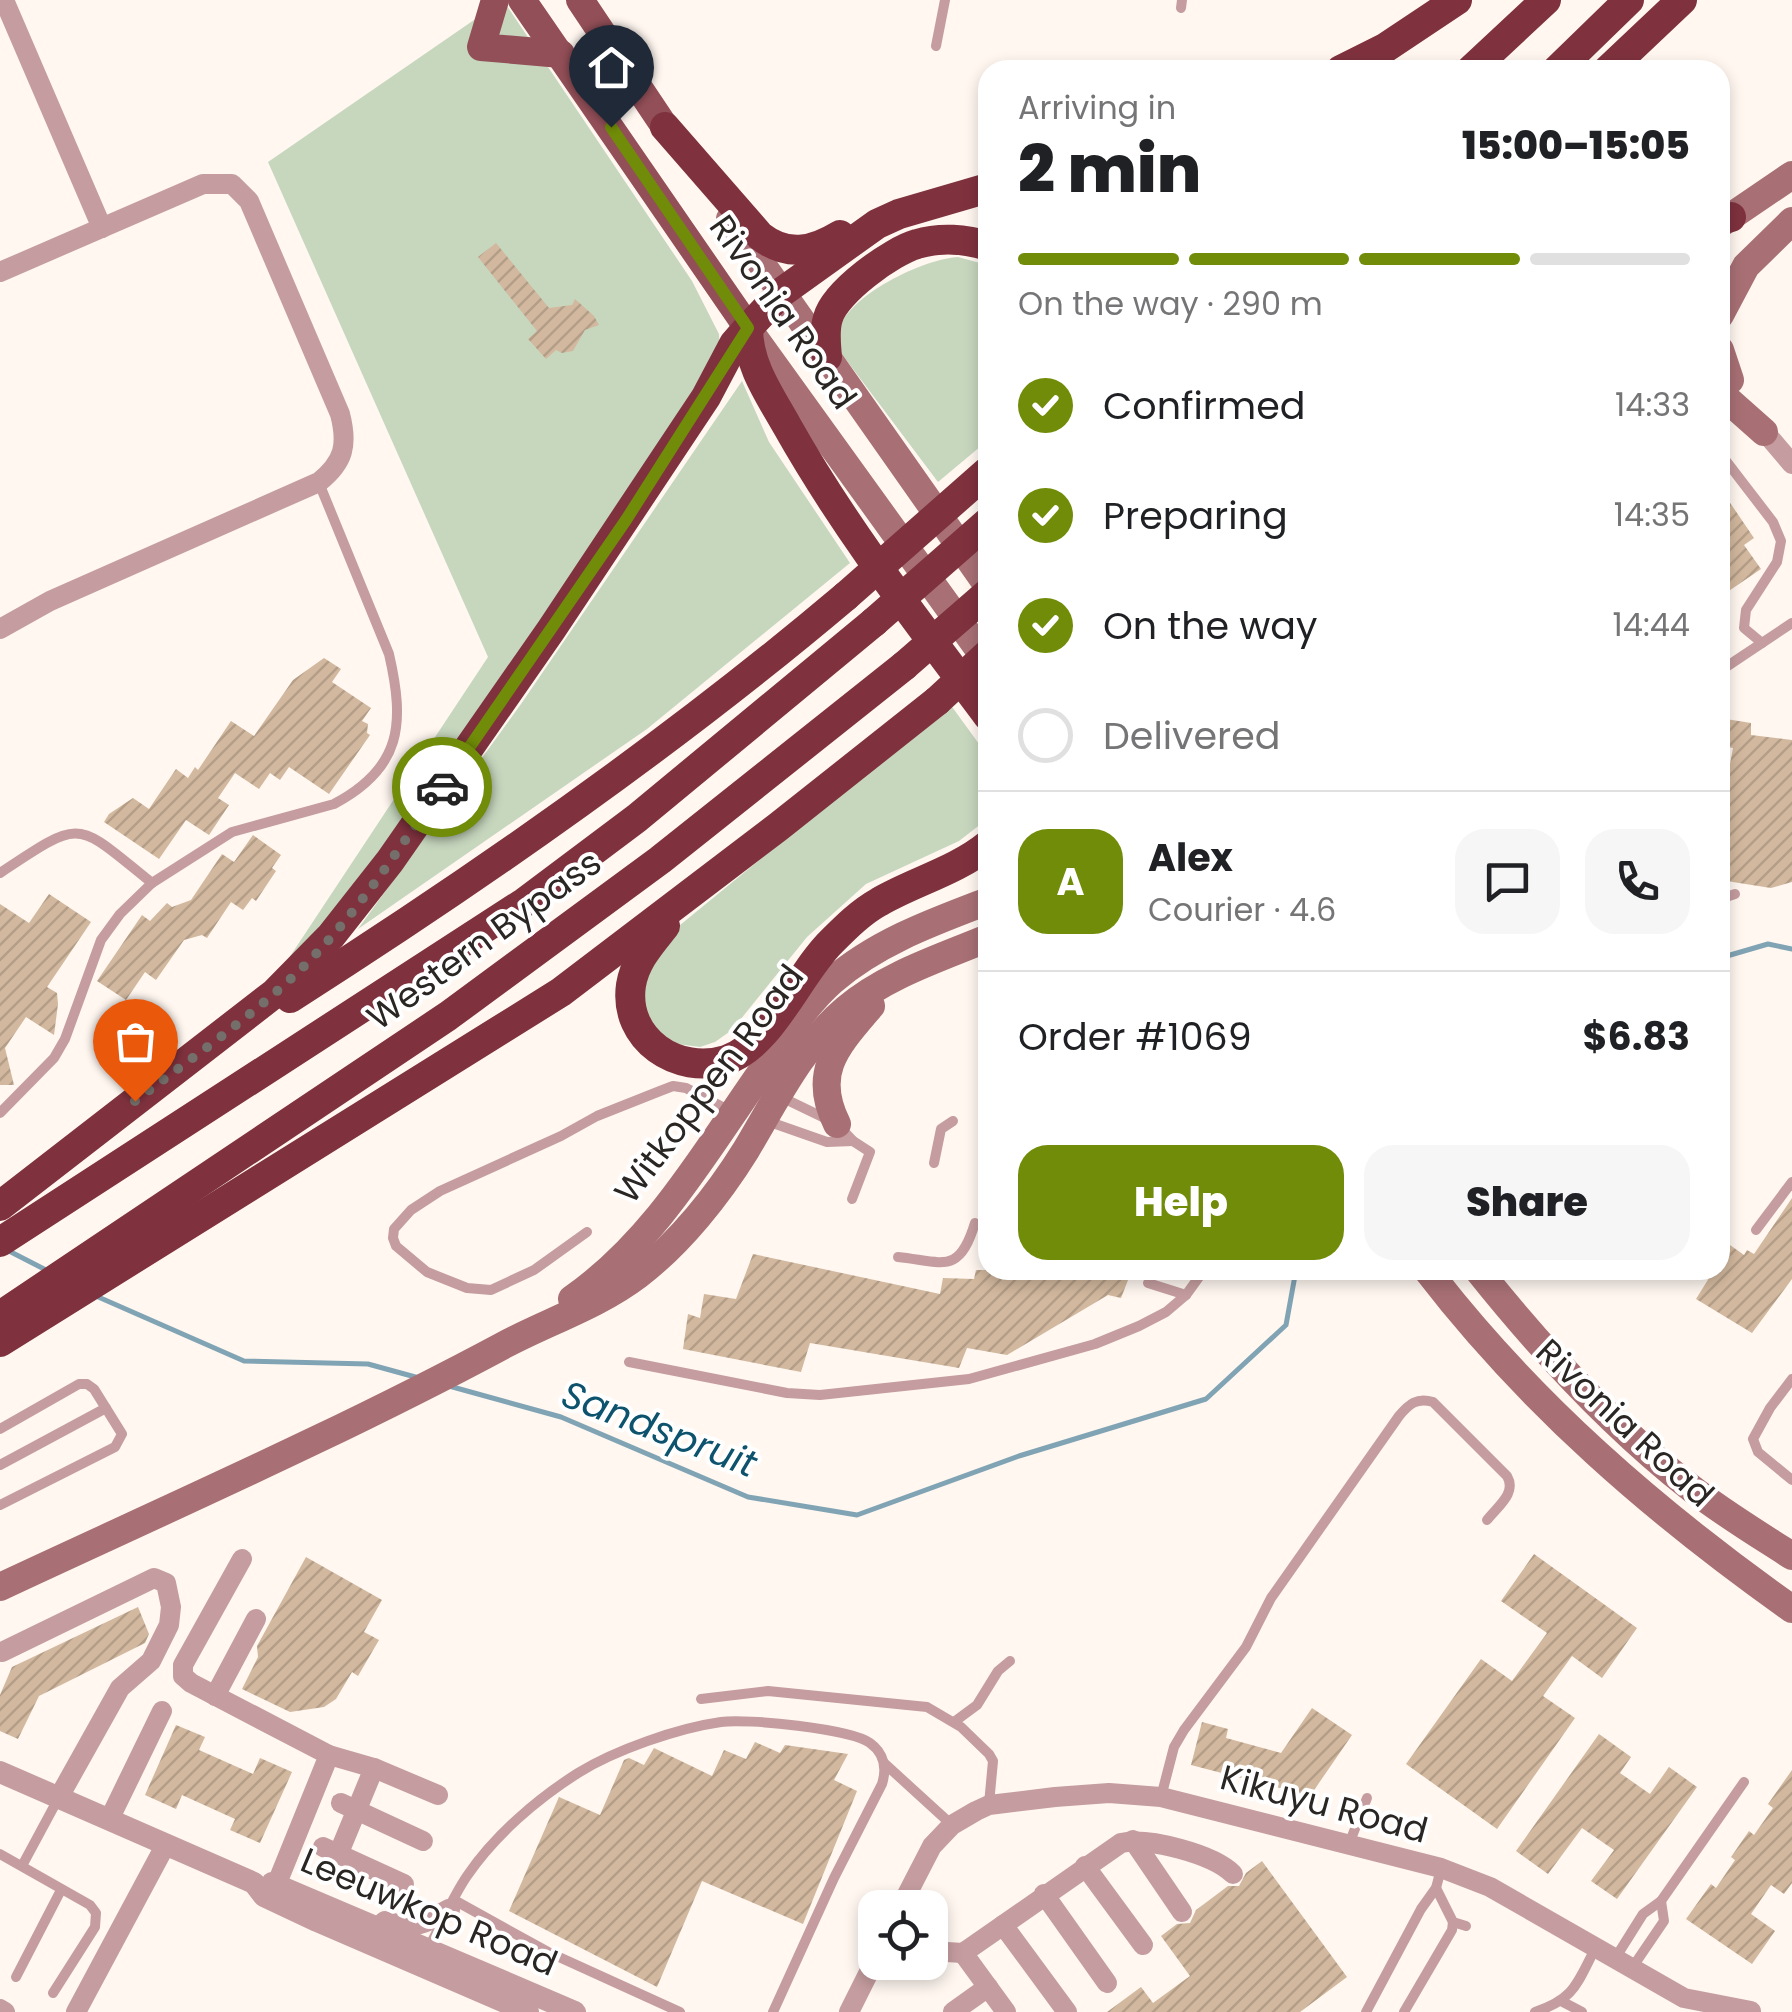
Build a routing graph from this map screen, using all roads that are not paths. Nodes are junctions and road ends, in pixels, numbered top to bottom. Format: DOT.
graph roads {
  1 [pos="4,0"];
  2 [pos="495,0"];
  3 [pos="522,0"];
  4 [pos="945,0"];
  5 [pos="1457,0"];
  6 [pos="1546,0"];
  7 [pos="1629,0"];
  8 [pos="1684,0"];
  9 [pos="585,4"];
  10 [pos="936,46"];
  11 [pos="561,54"];
  12 [pos="1361,60"];
  13 [pos="1482,60"];
  14 [pos="1567,60"];
  15 [pos="1619,60"];
  16 [pos="1635,60"];
  17 [pos="666,127"];
  18 [pos="1792,175"];
  19 [pos="978,191"];
  20 [pos="1730,216"];
  21 [pos="1792,220"];
  22 [pos="102,228"];
  23 [pos="978,244"];
  24 [pos="1730,264"];
  25 [pos="0,272"];
  26 [pos="782,292"];
  27 [pos="1730,294"];
  28 [pos="748,328"];
  29 [pos="827,357"];
  30 [pos="1730,388"];
  31 [pos="1764,432"];
  32 [pos="1792,464"];
  33 [pos="1730,466"];
  34 [pos="978,479"];
  35 [pos="318,482"];
  36 [pos="978,531"];
  37 [pos="978,576"];
  38 [pos="978,599"];
  39 [pos="1792,623"];
  40 [pos="0,630"];
  41 [pos="1762,642"];
  42 [pos="978,648"];
  43 [pos="978,663"];
  44 [pos="1730,664"];
  45 [pos="978,702"];
  46 [pos="978,851"];
  47 [pos="0,874"];
  48 [pos="152,883"];
  49 [pos="695,890"];
  50 [pos="1735,894"];
  51 [pos="1730,896"];
  52 [pos="978,905"];
  53 [pos="978,942"];
  54 [pos="894,978"];
  55 [pos="165,1078"];
  56 [pos="731,1102"];
  57 [pos="770,1108"];
  58 [pos="0,1113"];
  59 [pos="953,1121"];
  60 [pos="845,1133"];
  61 [pos="934,1163"];
  62 [pos="1792,1182"];
  63 [pos="852,1199"];
  64 [pos="0,1206"];
  65 [pos="976,1223"];
  66 [pos="1756,1230"];
  67 [pos="588,1232"];
  68 [pos="138,1240"];
  69 [pos="0,1242"];
  70 [pos="898,1257"];
  71 [pos="1197,1280"];
  72 [pos="1436,1280"];
  73 [pos="1487,1280"];
  74 [pos="1148,1283"];
  75 [pos="1186,1295"];
  76 [pos="8,1323"];
  77 [pos="507,1343"];
  78 [pos="629,1362"];
  79 [pos="1792,1379"];
  80 [pos="106,1408"];
  81 [pos="0,1429"];
  82 [pos="0,1465"];
  83 [pos="1792,1480"];
  84 [pos="0,1506"];
  85 [pos="1487,1520"];
  86 [pos="1792,1556"];
  87 [pos="242,1559"];
  88 [pos="0,1587"];
  89 [pos="1792,1609"];
  90 [pos="256,1618"];
  91 [pos="2,1652"];
  92 [pos="1010,1661"];
  93 [pos="216,1696"];
  94 [pos="701,1699"];
  95 [pos="162,1711"];
  96 [pos="954,1722"];
  97 [pos="329,1755"];
  98 [pos="884,1763"];
  99 [pos="374,1768"];
  100 [pos="0,1772"];
  101 [pos="1744,1782"];
  102 [pos="438,1796"];
  103 [pos="1161,1796"];
  104 [pos="59,1797"];
  105 [pos="1367,1798"];
  106 [pos="989,1805"];
  107 [pos="349,1806"];
  108 [pos="109,1820"];
  109 [pos="952,1825"];
  110 [pos="1133,1840"];
  111 [pos="423,1842"];
  112 [pos="166,1844"];
  113 [pos="1349,1844"];
  114 [pos="0,1854"];
  115 [pos="23,1864"];
  116 [pos="1084,1866"];
  117 [pos="1232,1874"];
  118 [pos="1438,1878"];
  119 [pos="404,1884"];
  120 [pos="268,1889"];
  121 [pos="60,1890"];
  122 [pos="909,1890"];
  123 [pos="1044,1894"];
  124 [pos="1661,1900"];
  125 [pos="319,1903"];
  126 [pos="452,1905"];
  127 [pos="1182,1912"];
  128 [pos="1453,1922"];
  129 [pos="1003,1926"];
  130 [pos="1466,1926"];
  131 [pos="1143,1946"];
  132 [pos="1596,1946"];
  133 [pos="948,1952"];
  134 [pos="963,1953"];
  135 [pos="423,1958"];
  136 [pos="1624,1962"];
  137 [pos="16,1977"];
  138 [pos="865,1980"];
  139 [pos="1108,1982"];
  140 [pos="988,1987"];
  141 [pos="53,1993"];
  142 [pos="1563,2002"];
  143 [pos="1751,2011"];
  144 [pos="76,2012"];
  145 [pos="528,2012"];
  146 [pos="575,2012"];
  147 [pos="680,2012"];
  148 [pos="773,2012"];
  149 [pos="849,2012"];
  150 [pos="953,2012"];
  151 [pos="1006,2012"];
  152 [pos="1067,2012"];
  153 [pos="1366,2012"];
  154 [pos="1404,2012"];
  155 [pos="1535,2012"];
  156 [pos="1582,2012"];
  1 -- 22 [label="street"];
  2 -- 11 [label="main road"];
  3 -- 11 [label="main road, Rivonia Road"];
  4 -- 10 [label="lane"];
  5 -- 12 [label="highway"];
  6 -- 13 [label="highway"];
  7 -- 14 [label="highway"];
  8 -- 15 [label="highway"];
  8 -- 16 [label="highway"];
  9 -- 17 [label="main road, Rivonia Road"];
  11 -- 28 [label="main road, Rivonia Road"];
  17 -- 19 [label="highway"];
  17 -- 26 [label="main road, Rivonia Road"];
  18 -- 20 [label="main road"];
  19 -- 26 [label="highway"];
  21 -- 24 [label="main road"];
  21 -- 27 [label="main road"];
  22 -- 25 [label="street"];
  22 -- 35 [label="street"];
  23 -- 29 [label="highway"];
  26 -- 28 [label="highway"];
  26 -- 29 [label="main road, Rivonia Road"];
  28 -- 42 [label="main road, Rivonia Road"];
  28 -- 45 [label="highway"];
  28 -- 55 [label="highway"];
  29 -- 37 [label="main road, Rivonia Road"];
  30 -- 31 [label="main road"];
  31 -- 32 [label="street"];
  33 -- 41 [label="lane"];
  34 -- 55 [label="highway, bridge"];
  35 -- 40 [label="street"];
  35 -- 48 [label="lane"];
  36 -- 69 [label="highway, Western Bypass, bridge"];
  38 -- 68 [label="highway, Western Bypass, bridge"];
  39 -- 41 [label="lane"];
  41 -- 44 [label="lane"];
  43 -- 49 [label="highway, bridge"];
  46 -- 49 [label="highway"];
  47 -- 48 [label="lane"];
  48 -- 58 [label="lane"];
  49 -- 68 [label="highway"];
  50 -- 51 [label="lane"];
  52 -- 56 [label="main road, Witkoppen Road"];
  53 -- 54 [label="main road, Witkoppen Road"];
  54 -- 57 [label="main road, Witkoppen Road"];
  54 -- 60 [label="main road"];
  55 -- 64 [label="highway"];
  56 -- 57 [label="lane"];
  56 -- 57 [label="lane"];
  56 -- 67 [label="lane"];
  56 -- 77 [label="main road, Witkoppen Road"];
  57 -- 60 [label="lane"];
  57 -- 60 [label="lane"];
  57 -- 77 [label="main road, Witkoppen Road"];
  59 -- 61 [label="lane"];
  60 -- 63 [label="lane"];
  62 -- 66 [label="lane"];
  65 -- 70 [label="lane"];
  68 -- 76 [label="highway, Western Bypass"];
  71 -- 75 [label="lane"];
  72 -- 89 [label="main road, Rivonia Road"];
  73 -- 86 [label="main road, Rivonia Road"];
  74 -- 75 [label="lane"];
  75 -- 78 [label="lane"];
  77 -- 88 [label="main road, Witkoppen Road"];
  79 -- 83 [label="lane"];
  80 -- 81 [label="lane"];
  80 -- 82 [label="lane"];
  80 -- 84 [label="lane"];
  85 -- 103 [label="lane"];
  87 -- 93 [label="street"];
  90 -- 93 [label="street"];
  91 -- 104 [label="street"];
  92 -- 96 [label="lane"];
  93 -- 97 [label="street"];
  94 -- 96 [label="lane"];
  95 -- 108 [label="street"];
  96 -- 106 [label="lane"];
  97 -- 99 [label="street"];
  97 -- 120 [label="street"];
  98 -- 109 [label="lane"];
  98 -- 126 [label="lane"];
  98 -- 148 [label="lane"];
  99 -- 102 [label="street"];
  99 -- 107 [label="street"];
  100 -- 104 [label="street, Leeuwkop Road"];
  101 -- 124 [label="lane"];
  103 -- 106 [label="street, Kikuyu Road"];
  103 -- 113 [label="street, Kikuyu Road"];
  104 -- 108 [label="street, Leeuwkop Road"];
  104 -- 115 [label="lane"];
  105 -- 113 [label="lane"];
  106 -- 109 [label="street, Kikuyu Road"];
  107 -- 111 [label="street"];
  107 -- 119 [label="street"];
  108 -- 112 [label="street, Leeuwkop Road"];
  109 -- 122 [label="street, Kikuyu Road"];
  110 -- 116 [label="street"];
  110 -- 117 [label="street"];
  110 -- 127 [label="street"];
  112 -- 120 [label="street, Leeuwkop Road"];
  112 -- 144 [label="street"];
  113 -- 118 [label="street, Kikuyu Road"];
  114 -- 115 [label="lane"];
  115 -- 121 [label="lane"];
  116 -- 123 [label="street"];
  116 -- 131 [label="street"];
  118 -- 128 [label="lane"];
  118 -- 132 [label="street, Kikuyu Road"];
  118 -- 153 [label="lane"];
  120 -- 125 [label="street, Leeuwkop Road"];
  120 -- 135 [label="street, Leeuwkop Road"];
  121 -- 137 [label="lane"];
  121 -- 141 [label="lane"];
  123 -- 129 [label="street"];
  123 -- 139 [label="street"];
  124 -- 136 [label="lane"];
  124 -- 136 [label="lane"];
  125 -- 126 [label="street"];
  125 -- 135 [label="street, Leeuwkop Road"];
  126 -- 135 [label="lane"];
  126 -- 147 [label="lane"];
  128 -- 130 [label="lane"];
  128 -- 154 [label="lane"];
  129 -- 134 [label="street"];
  129 -- 152 [label="street"];
  132 -- 136 [label="street, Kikuyu Road"];
  132 -- 142 [label="lane"];
  133 -- 134 [label="street"];
  134 -- 140 [label="street"];
  135 -- 145 [label="street, Leeuwkop Road"];
  135 -- 146 [label="street, Leeuwkop Road"];
  136 -- 143 [label="street, Kikuyu Road"];
  138 -- 149 [label="street"];
  140 -- 150 [label="street"];
  140 -- 151 [label="street"];
  142 -- 155 [label="lane"];
  142 -- 156 [label="lane"];
}
